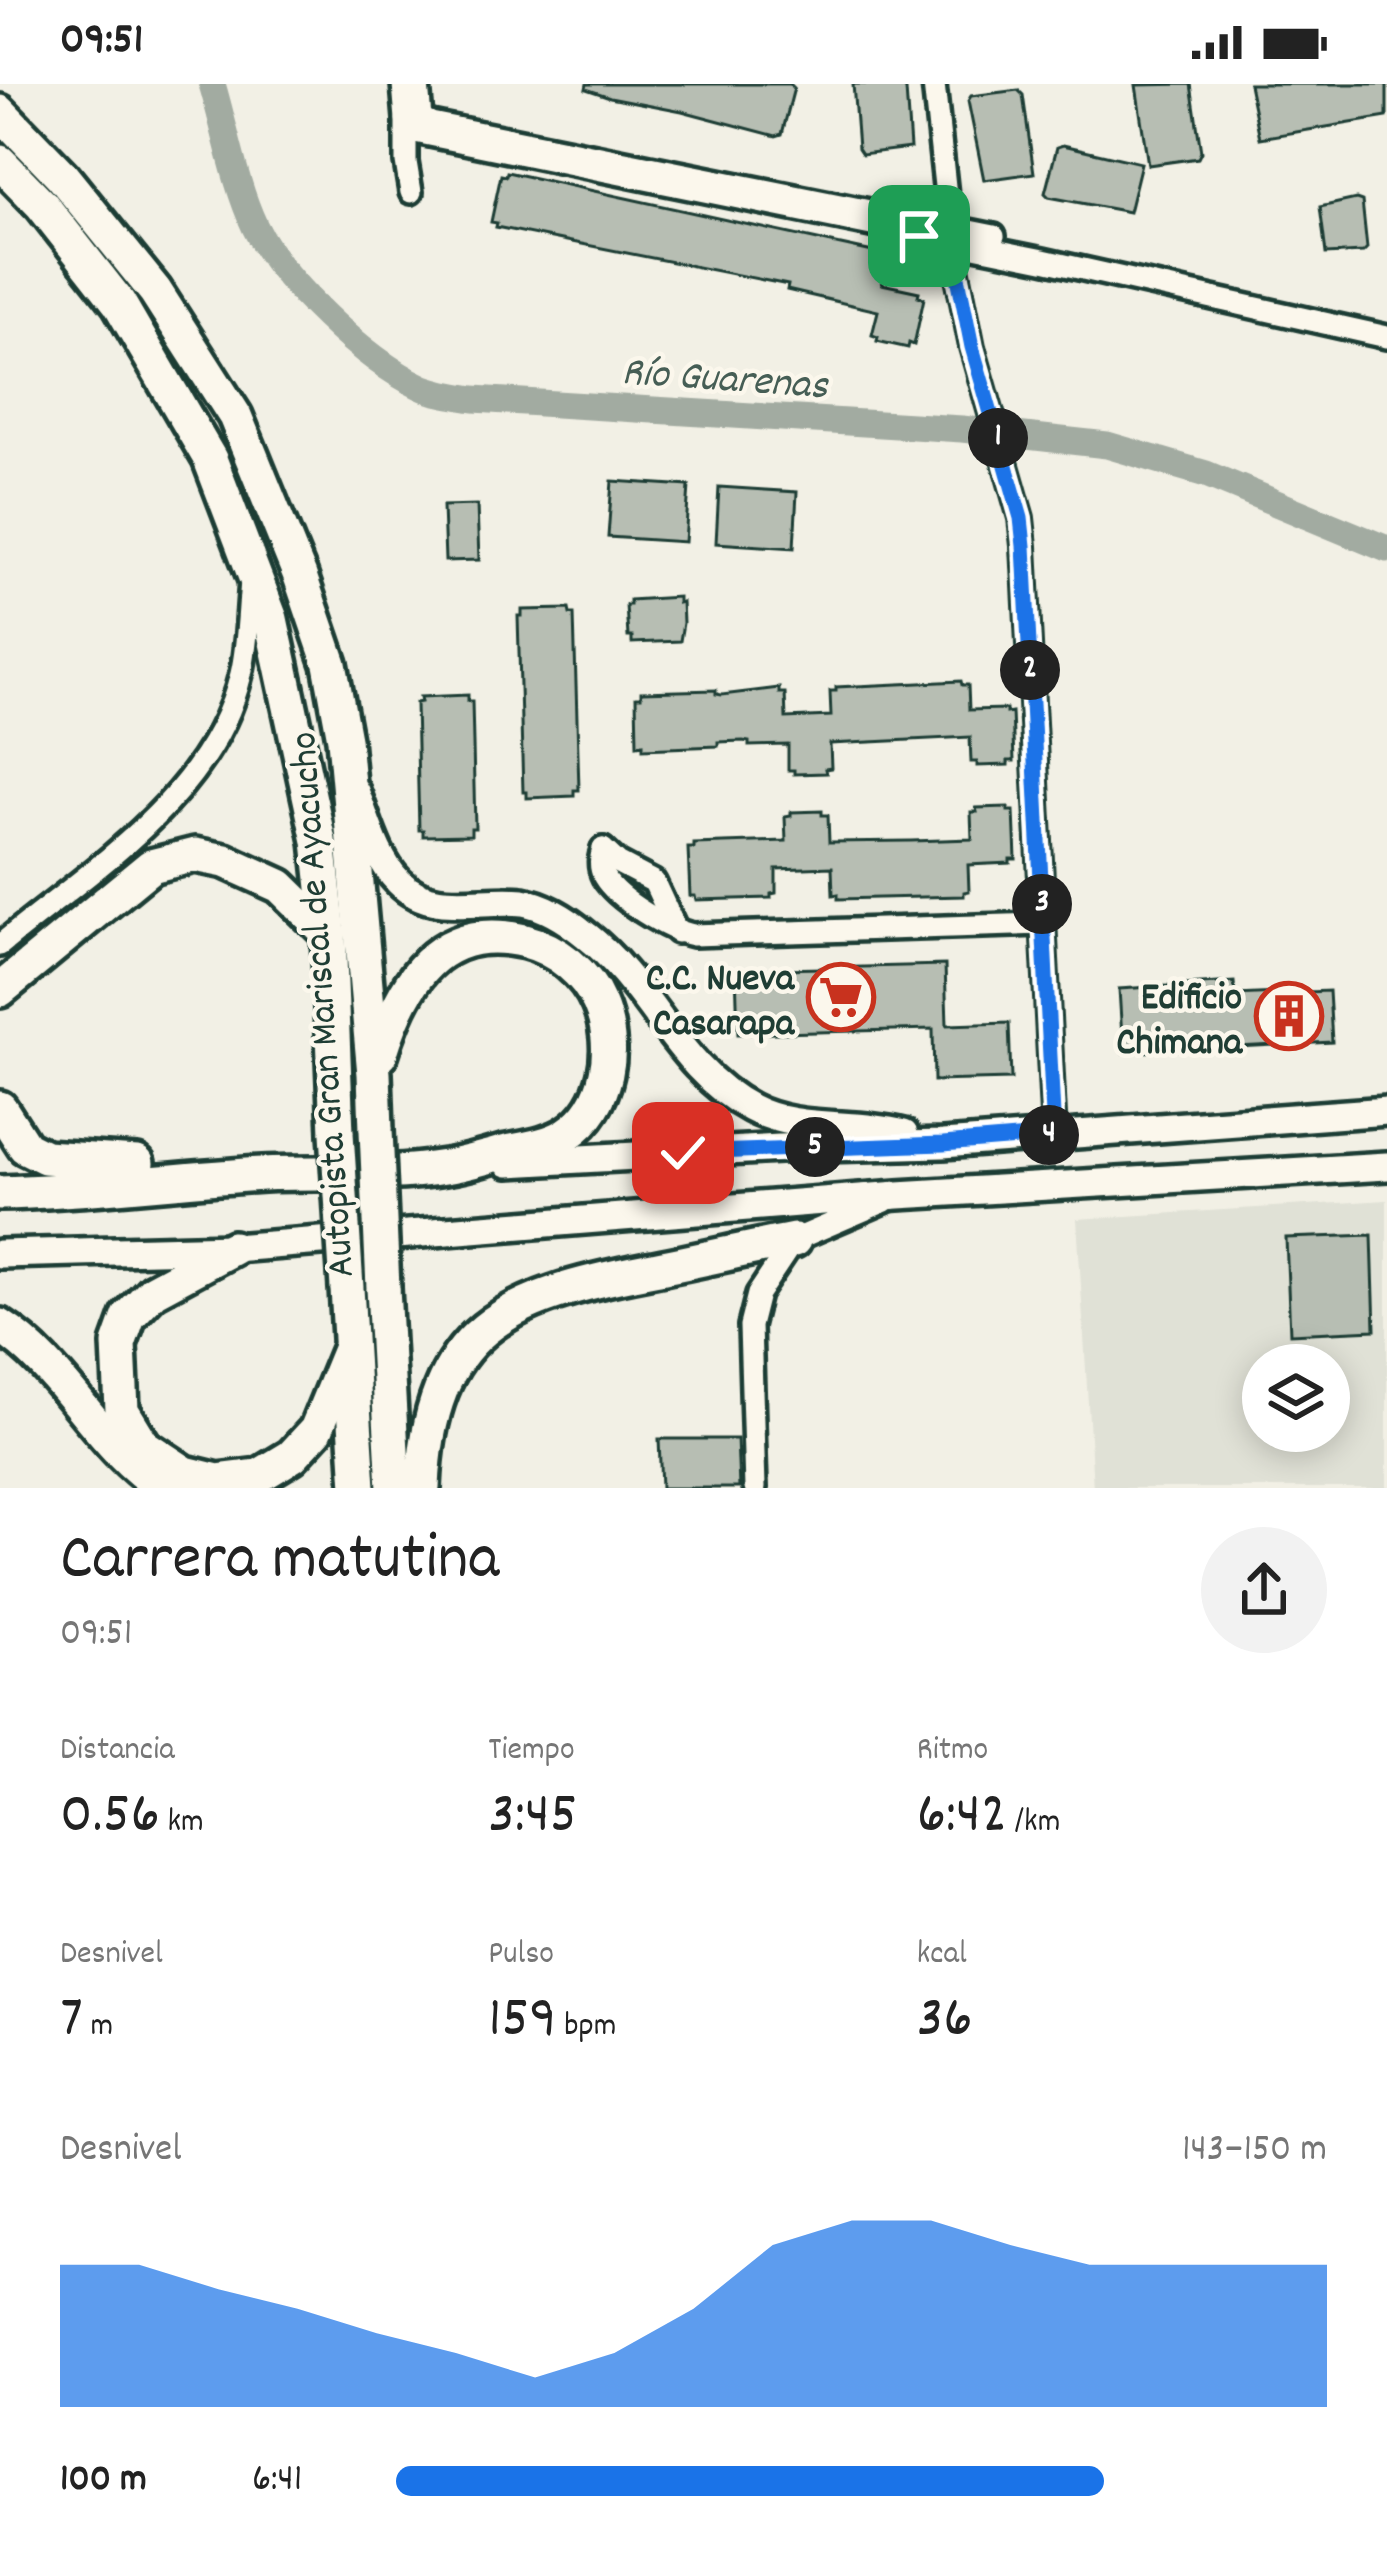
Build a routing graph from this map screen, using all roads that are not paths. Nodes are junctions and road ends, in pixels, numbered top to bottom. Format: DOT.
graph roads {
  1 [pos="403,84"];
  2 [pos="418,84"];
  3 [pos="934,84"];
  4 [pos="0,112"];
  5 [pos="406,119"];
  6 [pos="432,130"];
  7 [pos="0,161"];
  8 [pos="412,192"];
  9 [pos="950,234"];
  10 [pos="1387,324"];
  11 [pos="1387,337"];
  12 [pos="252,569"];
  13 [pos="347,770"];
  14 [pos="1043,925"];
  15 [pos="677,932"];
  16 [pos="329,934"];
  17 [pos="0,945"];
  18 [pos="0,990"];
  19 [pos="374,1074"];
  20 [pos="0,1108"];
  21 [pos="1387,1111"];
  22 [pos="1054,1135"];
  23 [pos="943,1144"];
  24 [pos="1387,1166"];
  25 [pos="444,1167"];
  26 [pos="263,1174"];
  27 [pos="0,1192"];
  28 [pos="898,1195"];
  29 [pos="794,1240"];
  30 [pos="233,1248"];
  31 [pos="0,1254"];
  32 [pos="0,1326"];
  33 [pos="350,1347"];
  34 [pos="164,1488"];
  35 [pos="358,1488"];
  36 [pos="394,1488"];
  37 [pos="423,1488"];
  38 [pos="755,1488"];
  1 -- 5 [label="street"];
  2 -- 6 [label="street"];
  3 -- 9 [label="street"];
  4 -- 13 [label="highway, Autopista Gran Mariscal de Ayacucho"];
  5 -- 6 [label="street"];
  5 -- 8 [label="street"];
  6 -- 9 [label="street"];
  7 -- 12 [label="highway, Autopista Gran Mariscal de Ayacucho"];
  9 -- 10 [label="street"];
  9 -- 11 [label="street"];
  9 -- 14 [label="street"];
  12 -- 16 [label="highway, Autopista Gran Mariscal de Ayacucho"];
  12 -- 17 [label="street"];
  13 -- 19 [label="highway, Autopista Gran Mariscal de Ayacucho"];
  13 -- 23 [label="main road"];
  14 -- 15 [label="street"];
  14 -- 22 [label="street"];
  16 -- 18 [label="highway"];
  16 -- 33 [label="highway, Autopista Gran Mariscal de Ayacucho, bridge"];
  19 -- 25 [label="highway"];
  19 -- 36 [label="highway, Autopista Gran Mariscal de Ayacucho, bridge"];
  20 -- 26 [label="highway"];
  21 -- 22 [label="main road"];
  22 -- 23 [label="main road"];
  23 -- 25 [label="main road"];
  24 -- 28 [label="main road"];
  25 -- 26 [label="highway"];
  26 -- 27 [label="highway"];
  28 -- 29 [label="street"];
  28 -- 30 [label="main road"];
  29 -- 37 [label="highway"];
  29 -- 38 [label="street"];
  30 -- 31 [label="main road"];
  30 -- 33 [label="highway"];
  32 -- 34 [label="highway"];
  33 -- 35 [label="highway, Autopista Gran Mariscal de Ayacucho"];
}
